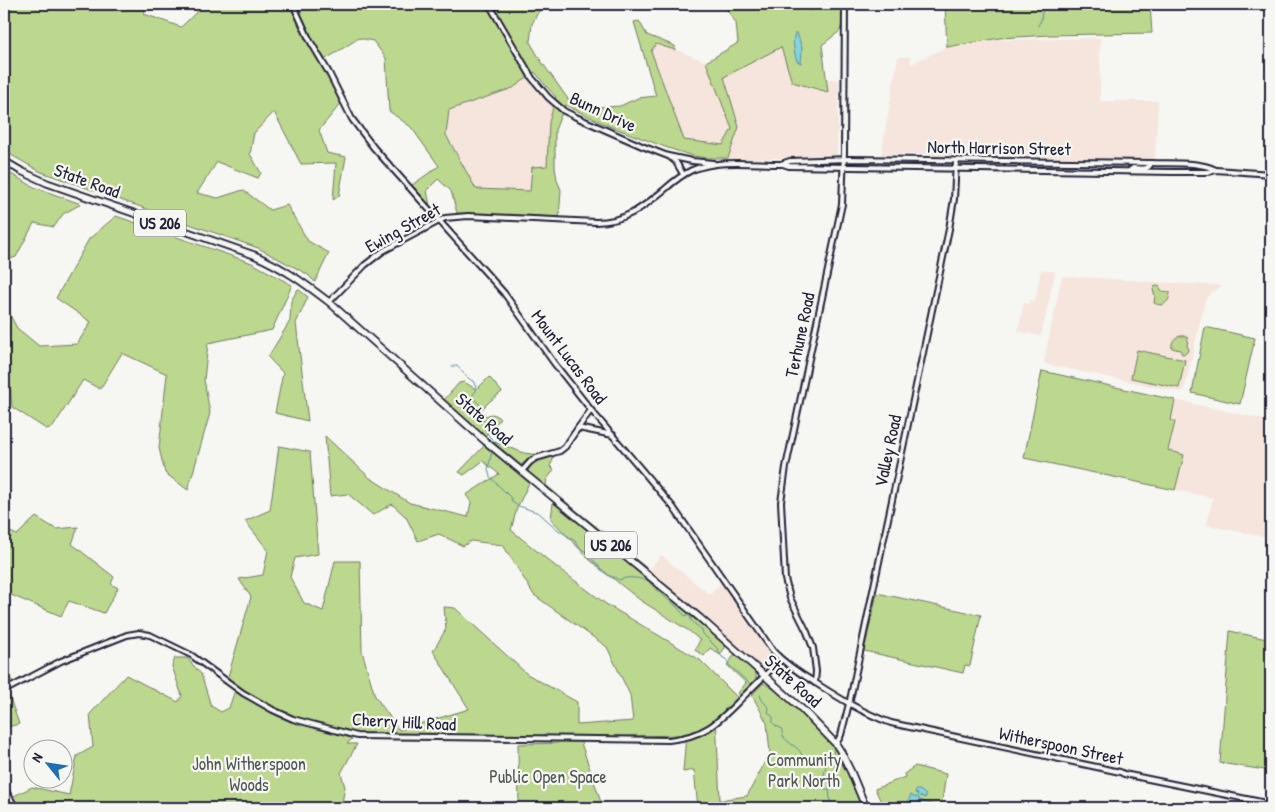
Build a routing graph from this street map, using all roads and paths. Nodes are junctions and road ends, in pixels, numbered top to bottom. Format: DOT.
graph roads {
  1 [pos="293,4"];
  2 [pos="488,4"];
  3 [pos="846,4"];
  4 [pos="668,156"];
  5 [pos="844,159"];
  6 [pos="4,161"];
  7 [pos="956,161"];
  8 [pos="1106,163"];
  9 [pos="1151,163"];
  10 [pos="715,164"];
  11 [pos="781,164"];
  12 [pos="1167,164"];
  13 [pos="844,167"];
  14 [pos="956,168"];
  15 [pos="1216,170"];
  16 [pos="1117,171"];
  17 [pos="1129,171"];
  18 [pos="1171,172"];
  19 [pos="684,174"];
  20 [pos="1271,174"];
  21 [pos="439,220"];
  22 [pos="596,222"];
  23 [pos="329,302"];
  24 [pos="591,410"];
  25 [pos="578,428"];
  26 [pos="614,435"];
  27 [pos="522,471"];
  28 [pos="781,660"];
  29 [pos="815,666"];
  30 [pos="764,675"];
  31 [pos="810,679"];
  32 [pos="815,683"];
  33 [pos="4,691"];
  34 [pos="849,704"];
  35 [pos="836,744"];
  36 [pos="4,788"];
  37 [pos="1271,804"];
  38 [pos="16,808"];
  39 [pos="866,808"];
  1 -- 21 [label="street, Mount Lucas Road"];
  2 -- 4 [label="street, Bunn Drive"];
  3 -- 5 [label="street, Terhune Road"];
  4 -- 10 [label="street, Bunn Drive"];
  4 -- 19 [label="street, Bunn Drive"];
  5 -- 7 [label="street, North Harrison Street"];
  5 -- 11 [label="street, North Harrison Street"];
  5 -- 13 [label="street, Terhune Road"];
  6 -- 23 [label="highway, State Road / US 206"];
  7 -- 8 [label="street, North Harrison Street"];
  7 -- 14 [label="street, Valley Road"];
  8 -- 9 [label="street, North Harrison Street"];
  8 -- 16 [label="street"];
  9 -- 12 [label="street, North Harrison Street"];
  9 -- 17 [label="street"];
  10 -- 11 [label="street, North Harrison Street"];
  10 -- 19 [label="street, North Harrison Street"];
  11 -- 13 [label="street, North Harrison Street"];
  12 -- 15 [label="street, North Harrison Street"];
  12 -- 18 [label="street"];
  13 -- 14 [label="street, North Harrison Street"];
  13 -- 29 [label="street, Terhune Road"];
  14 -- 16 [label="street, North Harrison Street"];
  14 -- 34 [label="street, Valley Road"];
  15 -- 18 [label="street, North Harrison Street"];
  15 -- 20 [label="street, North Harrison Street"];
  16 -- 17 [label="street, North Harrison Street"];
  17 -- 18 [label="street, North Harrison Street"];
  19 -- 22 [label="street, North Harrison Street"];
  21 -- 22 [label="street, Ewing Street"];
  21 -- 23 [label="street, Ewing Street"];
  21 -- 24 [label="street, Mount Lucas Road"];
  23 -- 27 [label="highway, State Road / US 206"];
  24 -- 25 [label="street"];
  24 -- 26 [label="street, Mount Lucas Road"];
  25 -- 26 [label="street"];
  25 -- 27 [label="street"];
  26 -- 28 [label="street, Mount Lucas Road"];
  27 -- 30 [label="highway, State Road / US 206"];
  28 -- 30 [label="street, Cherry Hill Road"];
  28 -- 31 [label="street, Mount Lucas Road"];
  29 -- 31 [label="street"];
  29 -- 32 [label="street, Terhune Road"];
  30 -- 33 [label="street, Cherry Hill Road"];
  30 -- 35 [label="highway, State Road / US 206"];
  31 -- 32 [label="street, Mount Lucas Road"];
  32 -- 34 [label="street, Mount Lucas Road"];
  34 -- 35 [label="street, Valley Road"];
  34 -- 37 [label="street, Witherspoon Street"];
  35 -- 39 [label="highway, State Road / US 206"];
  36 -- 38 [label="street"];
}
